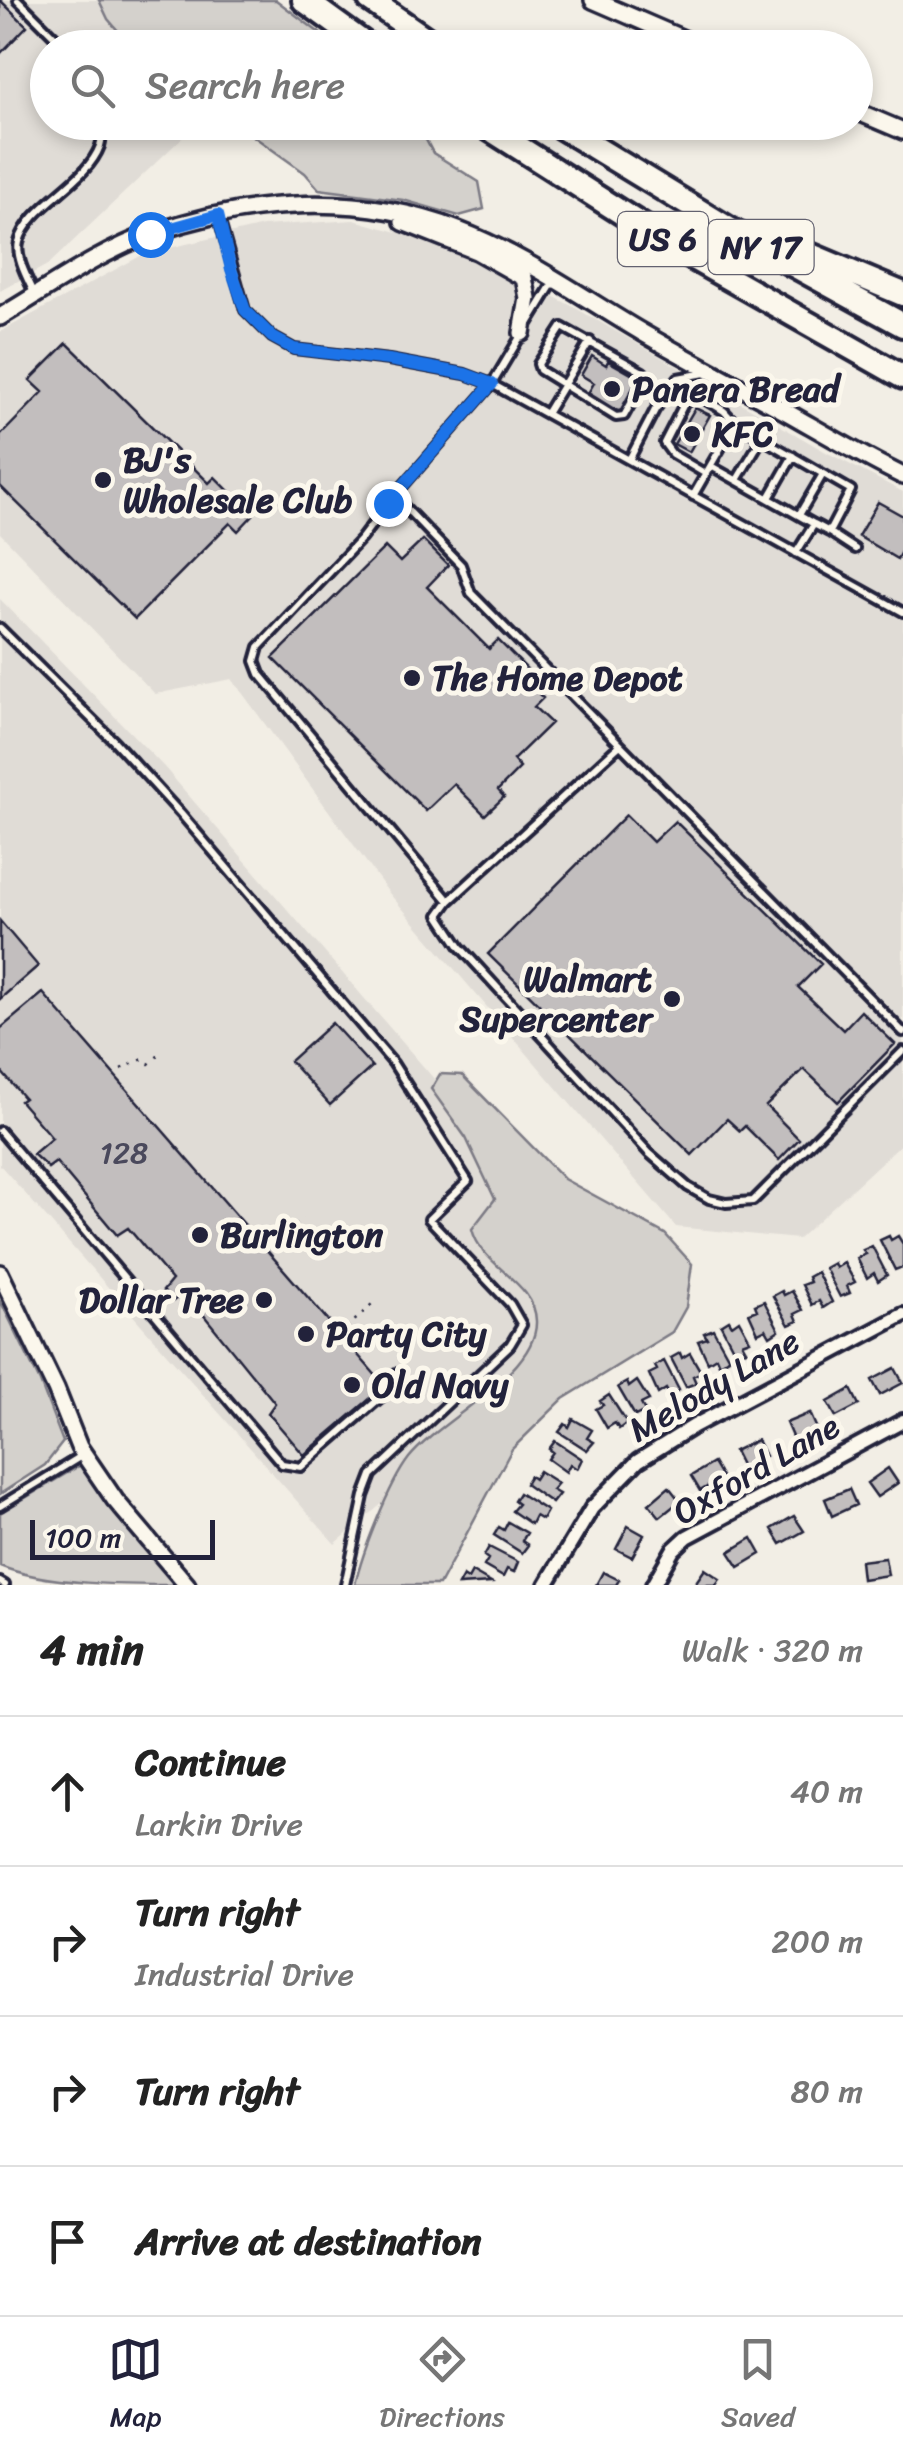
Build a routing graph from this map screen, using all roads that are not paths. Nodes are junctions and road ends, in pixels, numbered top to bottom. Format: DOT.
graph roads {
  1 [pos="18,0"];
  2 [pos="304,0"];
  3 [pos="370,0"];
  4 [pos="592,0"];
  5 [pos="48,30"];
  6 [pos="345,30"];
  7 [pos="413,30"];
  8 [pos="662,30"];
  9 [pos="873,118"];
  10 [pos="903,131"];
  11 [pos="101,140"];
  12 [pos="507,140"];
  13 [pos="581,140"];
  14 [pos="621,166"];
  15 [pos="400,214"];
  16 [pos="218,215"];
  17 [pos="554,280"];
  18 [pos="903,294"];
  19 [pos="35,296"];
  20 [pos="0,316"];
  21 [pos="903,326"];
  22 [pos="522,333"];
  23 [pos="590,341"];
  24 [pos="718,374"];
  25 [pos="903,376"];
  26 [pos="492,384"];
  27 [pos="565,386"];
  28 [pos="546,414"];
  29 [pos="735,423"];
  30 [pos="762,438"];
  31 [pos="793,456"];
  32 [pos="629,460"];
  33 [pos="711,466"];
  34 [pos="706,474"];
  35 [pos="824,474"];
  36 [pos="903,476"];
  37 [pos="736,480"];
  38 [pos="394,496"];
  39 [pos="693,496"];
  40 [pos="768,498"];
  41 [pos="799,515"];
  42 [pos="814,524"];
  43 [pos="829,532"];
  44 [pos="856,549"];
  45 [pos="796,552"];
  46 [pos="903,612"];
  47 [pos="0,628"];
  48 [pos="620,745"];
  49 [pos="448,901"];
  50 [pos="903,1032"];
  51 [pos="903,1052"];
  52 [pos="0,1131"];
  53 [pos="0,1273"];
  54 [pos="903,1315"];
  55 [pos="396,1373"];
  56 [pos="903,1421"];
  57 [pos="84,1454"];
  58 [pos="0,1506"];
  59 [pos="187,1585"];
  60 [pos="346,1585"];
  61 [pos="546,1585"];
  62 [pos="654,1585"];
  1 -- 5 [label="lane"];
  2 -- 6 [label="highway"];
  3 -- 7 [label="highway"];
  4 -- 8 [label="street"];
  9 -- 10 [label="street"];
  11 -- 19 [label="lane"];
  12 -- 25 [label="highway, US 6"];
  13 -- 14 [label="highway, US 6"];
  14 -- 18 [label="highway, US 6"];
  14 -- 21 [label="highway, NY 17"];
  15 -- 16 [label="street"];
  15 -- 17 [label="street"];
  15 -- 22 [label="street"];
  16 -- 19 [label="street"];
  16 -- 26 [label="lane"];
  17 -- 22 [label="lane"];
  17 -- 24 [label="street"];
  19 -- 20 [label="street"];
  22 -- 26 [label="lane"];
  23 -- 27 [label="lane"];
  23 -- 27 [label="lane"];
  23 -- 27 [label="lane"];
  24 -- 32 [label="lane"];
  24 -- 36 [label="street"];
  26 -- 28 [label="lane"];
  26 -- 38 [label="lane"];
  27 -- 28 [label="lane"];
  28 -- 32 [label="lane"];
  29 -- 30 [label="lane"];
  29 -- 33 [label="lane"];
  29 -- 34 [label="lane"];
  30 -- 31 [label="lane"];
  30 -- 37 [label="lane"];
  31 -- 35 [label="lane"];
  31 -- 40 [label="lane"];
  32 -- 39 [label="lane"];
  33 -- 34 [label="lane"];
  33 -- 37 [label="lane"];
  34 -- 39 [label="lane"];
  35 -- 41 [label="lane"];
  35 -- 43 [label="lane"];
  37 -- 40 [label="lane"];
  38 -- 48 [label="lane"];
  38 -- 49 [label="lane"];
  39 -- 45 [label="lane"];
  40 -- 41 [label="lane"];
  41 -- 42 [label="lane"];
  42 -- 43 [label="lane"];
  42 -- 45 [label="lane"];
  43 -- 44 [label="lane"];
  45 -- 46 [label="lane"];
  47 -- 60 [label="lane"];
  48 -- 49 [label="lane"];
  48 -- 50 [label="lane"];
  49 -- 51 [label="lane"];
  52 -- 55 [label="lane"];
  53 -- 57 [label="street"];
  54 -- 61 [label="street, Melody Lane"];
  56 -- 62 [label="street, Oxford Lane"];
  57 -- 58 [label="lane"];
  57 -- 59 [label="street"];
}
